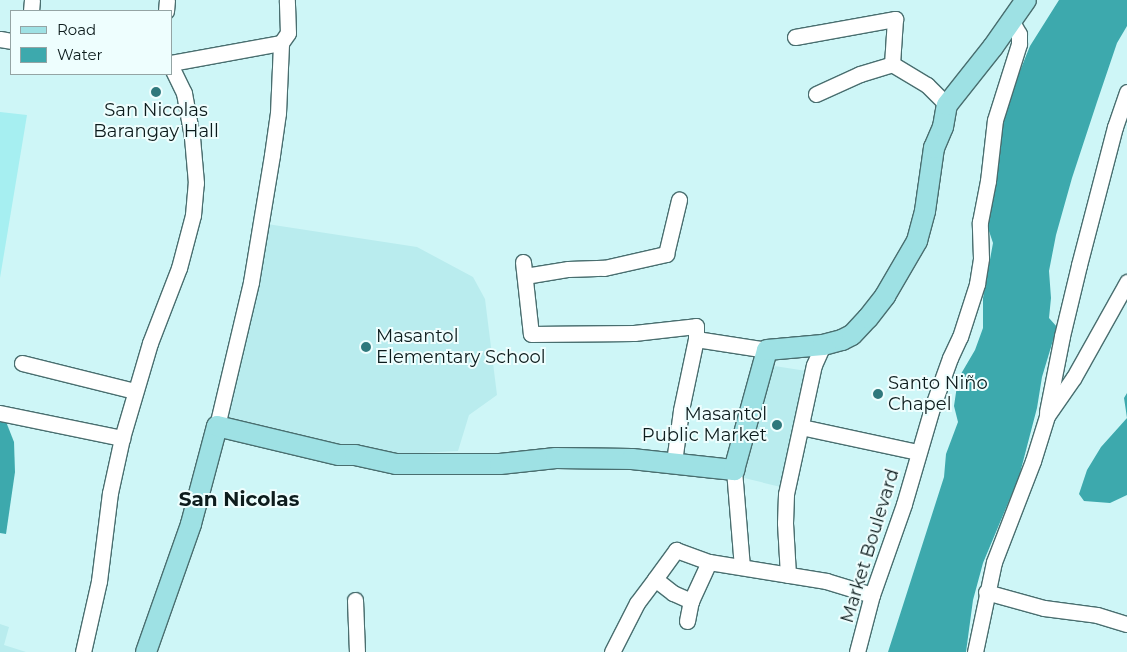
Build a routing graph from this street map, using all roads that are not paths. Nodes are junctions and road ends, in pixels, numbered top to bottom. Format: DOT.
graph roads {
  1 [pos="287,0"];
  2 [pos="1026,0"];
  3 [pos="1012,22"];
  4 [pos="795,37"];
  5 [pos="281,43"];
  6 [pos="892,64"];
  7 [pos="172,65"];
  8 [pos="172,67"];
  9 [pos="1127,92"];
  10 [pos="816,94"];
  11 [pos="947,105"];
  12 [pos="679,200"];
  13 [pos="1127,282"];
  14 [pos="696,340"];
  15 [pos="823,345"];
  16 [pos="767,350"];
  17 [pos="22,363"];
  18 [pos="134,391"];
  19 [pos="0,413"];
  20 [pos="1047,416"];
  21 [pos="217,426"];
  22 [pos="801,427"];
  23 [pos="122,438"];
  24 [pos="918,452"];
  25 [pos="674,462"];
  26 [pos="734,470"];
  27 [pos="709,562"];
  28 [pos="742,567"];
  29 [pos="788,575"];
  30 [pos="655,579"];
  31 [pos="986,592"];
  32 [pos="872,595"];
  33 [pos="355,600"];
  34 [pos="691,601"];
  35 [pos="687,621"];
  36 [pos="1127,624"];
  37 [pos="83,652"];
  38 [pos="146,652"];
  39 [pos="357,652"];
  40 [pos="612,652"];
  41 [pos="857,652"];
  42 [pos="975,652"];
  1 -- 5 [label="street"];
  2 -- 3 [label="main road"];
  3 -- 11 [label="main road"];
  3 -- 24 [label="street, Market Boulevard"];
  4 -- 6 [label="street"];
  5 -- 7 [label="street"];
  5 -- 21 [label="street"];
  6 -- 10 [label="street"];
  6 -- 11 [label="street"];
  8 -- 18 [label="street"];
  9 -- 20 [label="street"];
  11 -- 15 [label="main road"];
  12 -- 14 [label="street"];
  13 -- 20 [label="street"];
  14 -- 16 [label="street"];
  14 -- 25 [label="street"];
  15 -- 16 [label="main road"];
  15 -- 22 [label="street"];
  16 -- 26 [label="main road"];
  17 -- 18 [label="street"];
  18 -- 23 [label="street"];
  19 -- 23 [label="street"];
  20 -- 31 [label="street"];
  21 -- 25 [label="main road"];
  21 -- 38 [label="main road"];
  22 -- 24 [label="street"];
  22 -- 29 [label="street"];
  23 -- 37 [label="street"];
  24 -- 32 [label="street, Market Boulevard"];
  25 -- 26 [label="main road"];
  26 -- 28 [label="street"];
  27 -- 28 [label="street"];
  27 -- 30 [label="street"];
  27 -- 34 [label="street"];
  28 -- 29 [label="street"];
  29 -- 32 [label="street"];
  30 -- 34 [label="street"];
  30 -- 40 [label="street"];
  31 -- 36 [label="street"];
  31 -- 42 [label="street"];
  32 -- 41 [label="street, Market Boulevard"];
  33 -- 39 [label="street"];
  34 -- 35 [label="street"];
}
